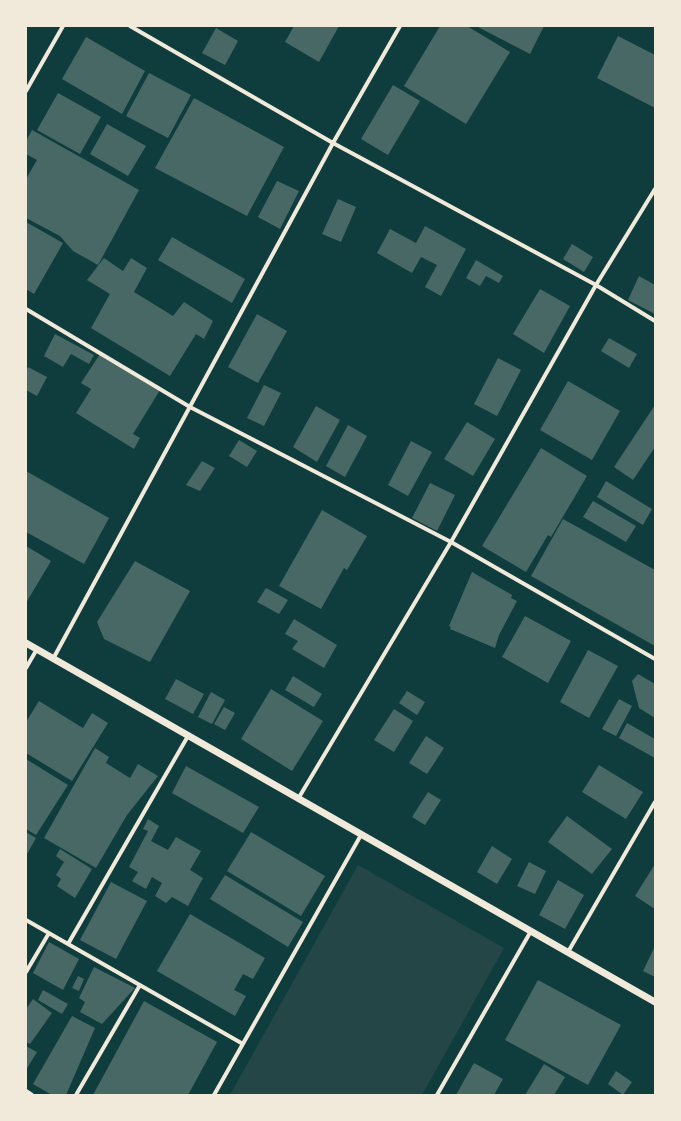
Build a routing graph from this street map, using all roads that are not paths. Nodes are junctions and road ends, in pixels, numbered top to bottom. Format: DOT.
graph roads {
  1 [pos="63,26"];
  2 [pos="130,26"];
  3 [pos="400,26"];
  4 [pos="26,91"];
  5 [pos="333,143"];
  6 [pos="655,189"];
  7 [pos="596,285"];
  8 [pos="26,309"];
  9 [pos="655,321"];
  10 [pos="190,408"];
  11 [pos="451,542"];
  12 [pos="26,643"];
  13 [pos="36,649"];
  14 [pos="53,659"];
  15 [pos="655,659"];
  16 [pos="26,668"];
  17 [pos="188,736"];
  18 [pos="297,799"];
  19 [pos="655,802"];
  20 [pos="361,835"];
  21 [pos="26,920"];
  22 [pos="530,931"];
  23 [pos="49,933"];
  24 [pos="68,944"];
  25 [pos="568,952"];
  26 [pos="26,972"];
  27 [pos="140,985"];
  28 [pos="655,1002"];
  29 [pos="243,1044"];
  30 [pos="26,1091"];
  31 [pos="32,1095"];
  32 [pos="76,1095"];
  33 [pos="214,1095"];
  34 [pos="437,1095"];
  1 -- 4 [label="street"];
  2 -- 5 [label="street"];
  3 -- 5 [label="street"];
  5 -- 7 [label="street"];
  5 -- 10 [label="street"];
  6 -- 7 [label="street"];
  7 -- 9 [label="street"];
  7 -- 11 [label="street"];
  8 -- 10 [label="street"];
  10 -- 11 [label="street"];
  10 -- 14 [label="street"];
  11 -- 15 [label="street"];
  11 -- 18 [label="street"];
  12 -- 13 [label="street"];
  13 -- 14 [label="street"];
  13 -- 16 [label="street"];
  14 -- 17 [label="street"];
  17 -- 18 [label="street"];
  17 -- 24 [label="street"];
  18 -- 20 [label="street"];
  19 -- 25 [label="street"];
  20 -- 22 [label="street"];
  20 -- 29 [label="street"];
  21 -- 23 [label="street"];
  22 -- 25 [label="street"];
  22 -- 34 [label="street"];
  23 -- 24 [label="street"];
  23 -- 26 [label="street"];
  24 -- 27 [label="street"];
  25 -- 28 [label="street"];
  27 -- 29 [label="street"];
  27 -- 32 [label="street"];
  29 -- 33 [label="street"];
  30 -- 31 [label="street"];
}
